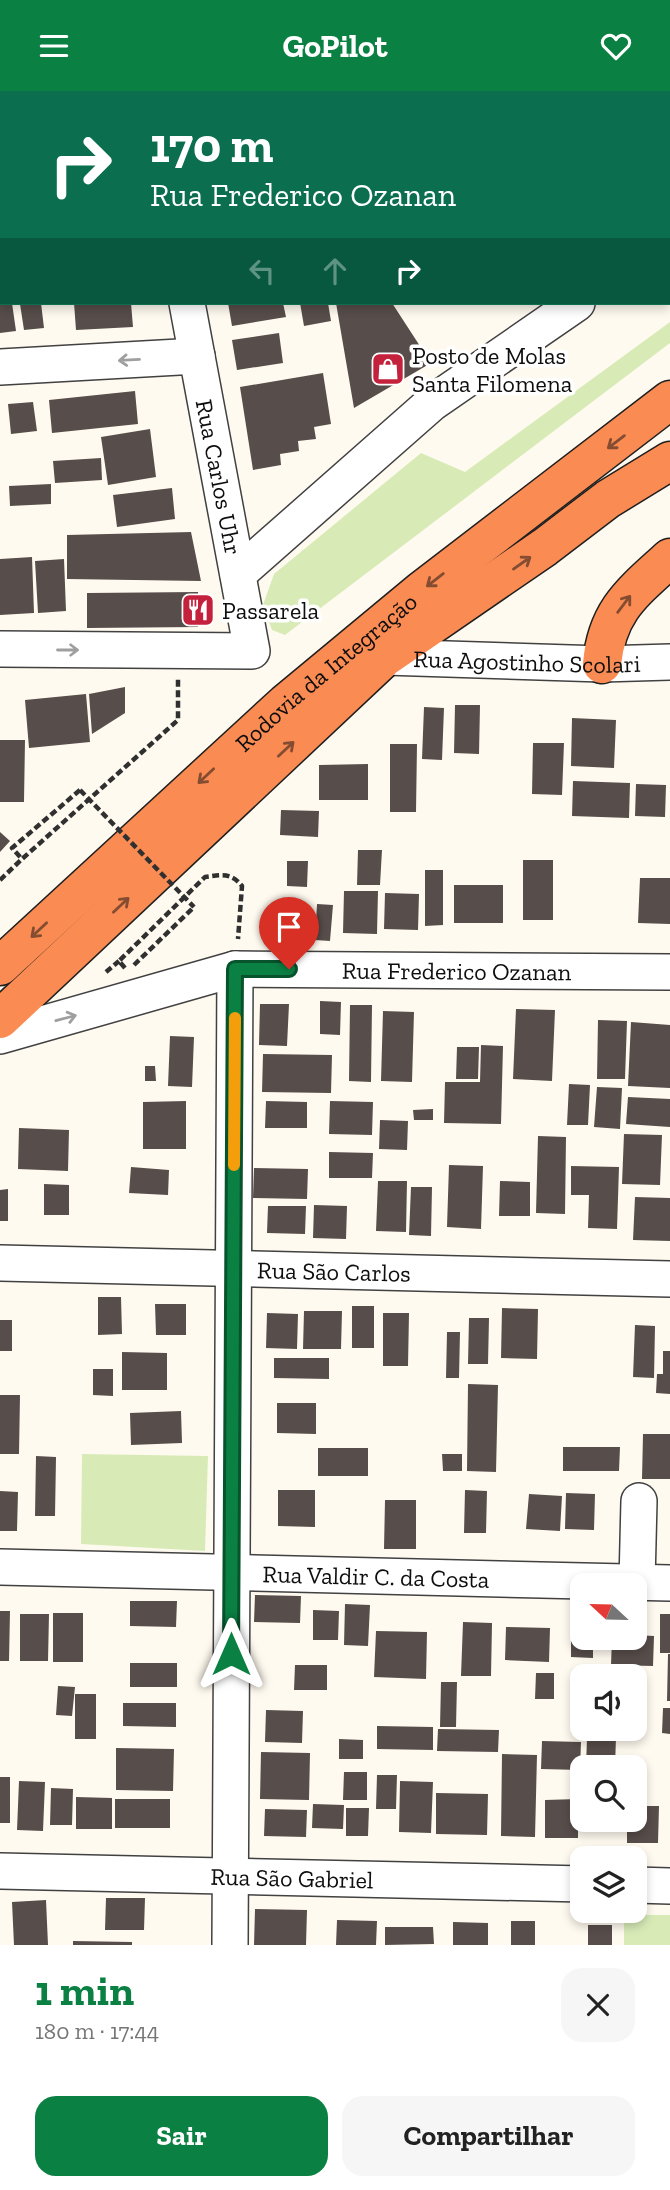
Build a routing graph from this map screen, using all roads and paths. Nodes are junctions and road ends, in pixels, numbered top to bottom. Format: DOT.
graph roads {
  1 [pos="187,305"];
  2 [pos="574,305"];
  3 [pos="197,356"];
  4 [pos="0,367"];
  5 [pos="670,400"];
  6 [pos="670,461"];
  7 [pos="670,558"];
  8 [pos="238,574"];
  9 [pos="0,649"];
  10 [pos="178,650"];
  11 [pos="385,657"];
  12 [pos="670,662"];
  13 [pos="602,664"];
  14 [pos="22,859"];
  15 [pos="0,880"];
  16 [pos="0,966"];
  17 [pos="235,969"];
  18 [pos="670,972"];
  19 [pos="0,1019"];
  20 [pos="0,1036"];
  21 [pos="0,1263"];
  22 [pos="234,1268"];
  23 [pos="670,1279"];
  24 [pos="639,1501"];
  25 [pos="0,1567"];
  26 [pos="232,1572"];
  27 [pos="654,1582"];
  28 [pos="0,1871"];
  29 [pos="230,1876"];
  30 [pos="570,1884"];
  31 [pos="647,1885"];
  32 [pos="670,1886"];
  33 [pos="230,1945"];
  1 -- 3 [label="street, Rua Carlos Uhr"];
  2 -- 8 [label="street"];
  3 -- 4 [label="street, one-way"];
  3 -- 8 [label="street, Rua Carlos Uhr"];
  5 -- 16 [label="highway, Rodovia da Integração, one-way"];
  11 -- 6 [label="highway, Rodovia da Integração, one-way"];
  13 -- 7 [label="highway, one-way"];
  8 -- 10 [label="street, Rua Carlos Uhr"];
  9 -- 10 [label="street, one-way"];
  10 -- 14 [label="path"];
  11 -- 13 [label="street, Rua Agostinho Scolari"];
  19 -- 11 [label="highway, Rodovia da Integração, one-way"];
  12 -- 13 [label="street, Rua Agostinho Scolari"];
  14 -- 15 [label="path"];
  14 -- 17 [label="path, bridge"];
  17 -- 18 [label="street, Rua Frederico Ozanan"];
  20 -- 17 [label="street, Rua Frederico Ozanan, one-way"];
  17 -- 22 [label="street"];
  21 -- 22 [label="street, Rua São Carlos"];
  22 -- 23 [label="street, Rua São Carlos"];
  22 -- 26 [label="street"];
  24 -- 27 [label="street"];
  25 -- 26 [label="street, Rua Valdir C. da Costa"];
  26 -- 27 [label="street, Rua Valdir C. da Costa"];
  26 -- 29 [label="street"];
  28 -- 29 [label="street, Rua São Gabriel"];
  29 -- 30 [label="street, Rua São Gabriel"];
  29 -- 33 [label="street"];
  31 -- 32 [label="street"];
}
